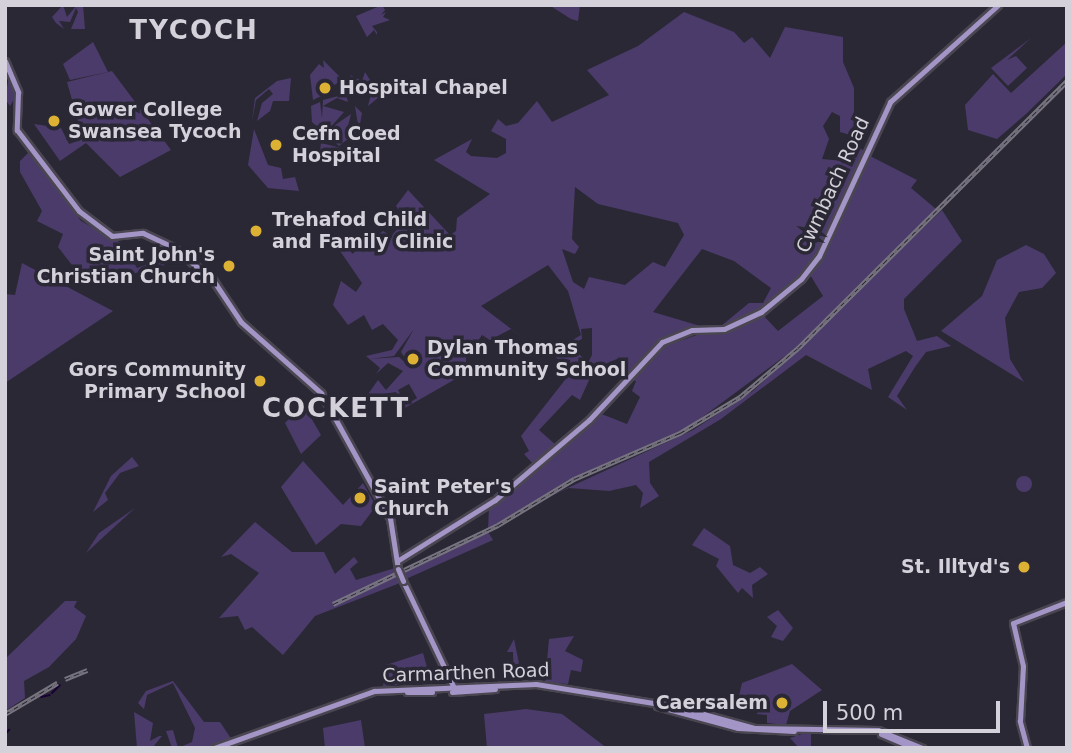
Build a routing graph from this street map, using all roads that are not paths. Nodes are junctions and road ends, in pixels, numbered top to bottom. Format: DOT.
graph roads {
  1 [pos="998,5"];
  2 [pos="5,61"];
  3 [pos="398,565"];
  4 [pos="1067,602"];
  5 [pos="445,669"];
  6 [pos="448,678"];
  7 [pos="438,689"];
  8 [pos="457,690"];
  9 [pos="808,728"];
  10 [pos="214,748"];
  11 [pos="224,748"];
  12 [pos="914,748"];
  13 [pos="922,748"];
  14 [pos="1027,748"];
  1 -- 3 [label="main road, Cwmbach Road"];
  2 -- 3 [label="main road"];
  3 -- 5 [label="main road, bridge"];
  4 -- 14 [label="main road"];
  5 -- 6 [label="main road"];
  5 -- 8 [label="main road"];
  6 -- 7 [label="main road"];
  6 -- 8 [label="main road"];
  7 -- 8 [label="main road, Carmarthen Road"];
  7 -- 10 [label="main road, Carmarthen Road"];
  8 -- 9 [label="main road, Carmarthen Road"];
  8 -- 11 [label="main road, Carmarthen Road"];
  9 -- 12 [label="main road"];
  9 -- 13 [label="main road"];
}
